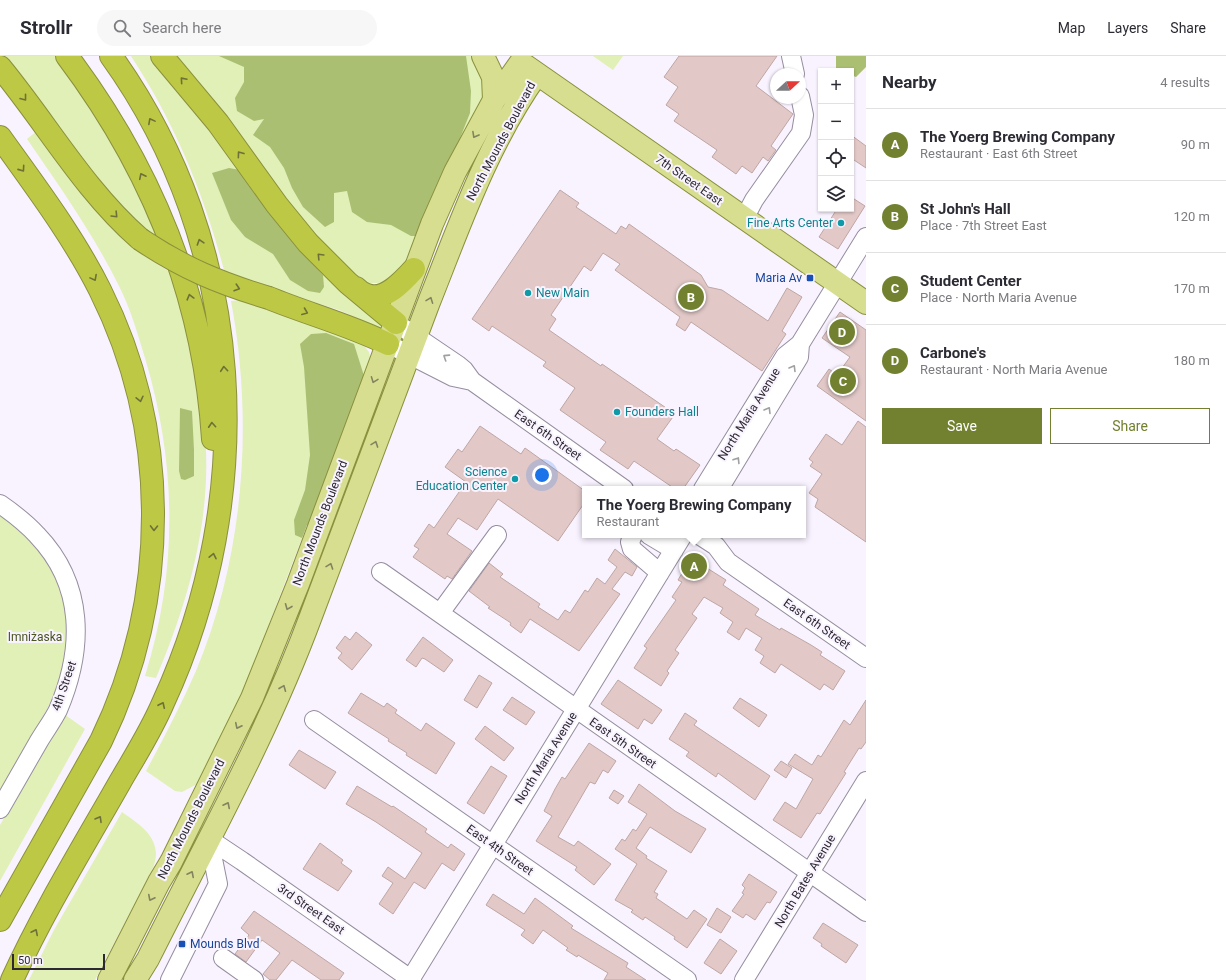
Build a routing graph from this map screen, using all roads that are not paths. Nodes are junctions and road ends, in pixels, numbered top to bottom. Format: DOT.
graph roads {
  1 [pos="67,56"];
  2 [pos="110,56"];
  3 [pos="162,56"];
  4 [pos="483,56"];
  5 [pos="791,56"];
  6 [pos="523,64"];
  7 [pos="0,67"];
  8 [pos="794,68"];
  9 [pos="494,100"];
  10 [pos="802,104"];
  11 [pos="0,137"];
  12 [pos="744,219"];
  13 [pos="866,237"];
  14 [pos="414,269"];
  15 [pos="348,284"];
  16 [pos="837,284"];
  17 [pos="866,303"];
  18 [pos="396,323"];
  19 [pos="388,344"];
  20 [pos="800,344"];
  21 [pos="412,346"];
  22 [pos="620,486"];
  23 [pos="705,486"];
  24 [pos="721,486"];
  25 [pos="0,504"];
  26 [pos="219,520"];
  27 [pos="497,534"];
  28 [pos="632,538"];
  29 [pos="661,538"];
  30 [pos="688,538"];
  31 [pos="704,538"];
  32 [pos="678,542"];
  33 [pos="728,562"];
  34 [pos="381,572"];
  35 [pos="660,573"];
  36 [pos="440,614"];
  37 [pos="866,658"];
  38 [pos="576,710"];
  39 [pos="314,720"];
  40 [pos="866,781"];
  41 [pos="0,809"];
  42 [pos="188,826"];
  43 [pos="209,839"];
  44 [pos="493,845"];
  45 [pos="810,873"];
  46 [pos="866,912"];
  47 [pos="0,920"];
  48 [pos="223,958"];
  49 [pos="12,980"];
  50 [pos="109,980"];
  51 [pos="135,980"];
  52 [pos="170,980"];
  53 [pos="254,980"];
  54 [pos="411,980"];
  55 [pos="686,980"];
  56 [pos="744,980"];
  26 -- 1 [label="highway, one-way"];
  26 -- 2 [label="highway, one-way"];
  15 -- 3 [label="highway, one-way"];
  4 -- 9 [label="main road"];
  5 -- 8 [label="street"];
  6 -- 9 [label="main road, North Mounds Boulevard"];
  6 -- 12 [label="main road, 7th Street East"];
  21 -- 6 [label="main road, North Mounds Boulevard, one-way"];
  7 -- 19 [label="highway, one-way, bridge"];
  9 -- 14 [label="main road, North Mounds Boulevard, one-way"];
  10 -- 12 [label="street"];
  11 -- 47 [label="highway, one-way"];
  12 -- 16 [label="main road, 7th Street East"];
  13 -- 16 [label="street, North Maria Avenue"];
  14 -- 15 [label="highway"];
  14 -- 18 [label="main road, North Mounds Boulevard"];
  15 -- 18 [label="highway"];
  16 -- 17 [label="main road, 7th Street East"];
  16 -- 20 [label="street, North Maria Avenue"];
  18 -- 19 [label="main road, North Mounds Boulevard"];
  18 -- 21 [label="street, East 6th Street"];
  19 -- 21 [label="street, East 6th Street"];
  19 -- 42 [label="main road, North Mounds Boulevard, one-way"];
  20 -- 23 [label="street, North Maria Avenue"];
  24 -- 20 [label="street, North Maria Avenue, one-way"];
  21 -- 22 [label="street, East 6th Street"];
  43 -- 21 [label="main road, North Mounds Boulevard, one-way"];
  25 -- 41 [label="street, 4th Street"];
  49 -- 26 [label="highway, one-way"];
  27 -- 36 [label="street"];
  28 -- 35 [label="street"];
  29 -- 32 [label="street"];
  30 -- 33 [label="street, East 6th Street"];
  31 -- 33 [label="street, East 6th Street"];
  32 -- 35 [label="street, North Maria Avenue"];
  33 -- 37 [label="street, East 6th Street"];
  34 -- 36 [label="street, East 5th Street"];
  35 -- 38 [label="street, North Maria Avenue"];
  36 -- 38 [label="street, East 5th Street"];
  38 -- 44 [label="street, North Maria Avenue"];
  38 -- 45 [label="street, East 5th Street"];
  39 -- 44 [label="street, East 4th Street"];
  40 -- 45 [label="street, North Bates Avenue"];
  42 -- 43 [label="main road"];
  42 -- 50 [label="main road, North Mounds Boulevard, one-way"];
  51 -- 43 [label="main road, North Mounds Boulevard, one-way"];
  43 -- 52 [label="street"];
  43 -- 54 [label="street, 3rd Street East"];
  44 -- 54 [label="street, North Maria Avenue"];
  44 -- 55 [label="street, East 4th Street"];
  45 -- 46 [label="street, East 5th Street"];
  45 -- 56 [label="street, North Bates Avenue"];
  48 -- 53 [label="street"];
}
